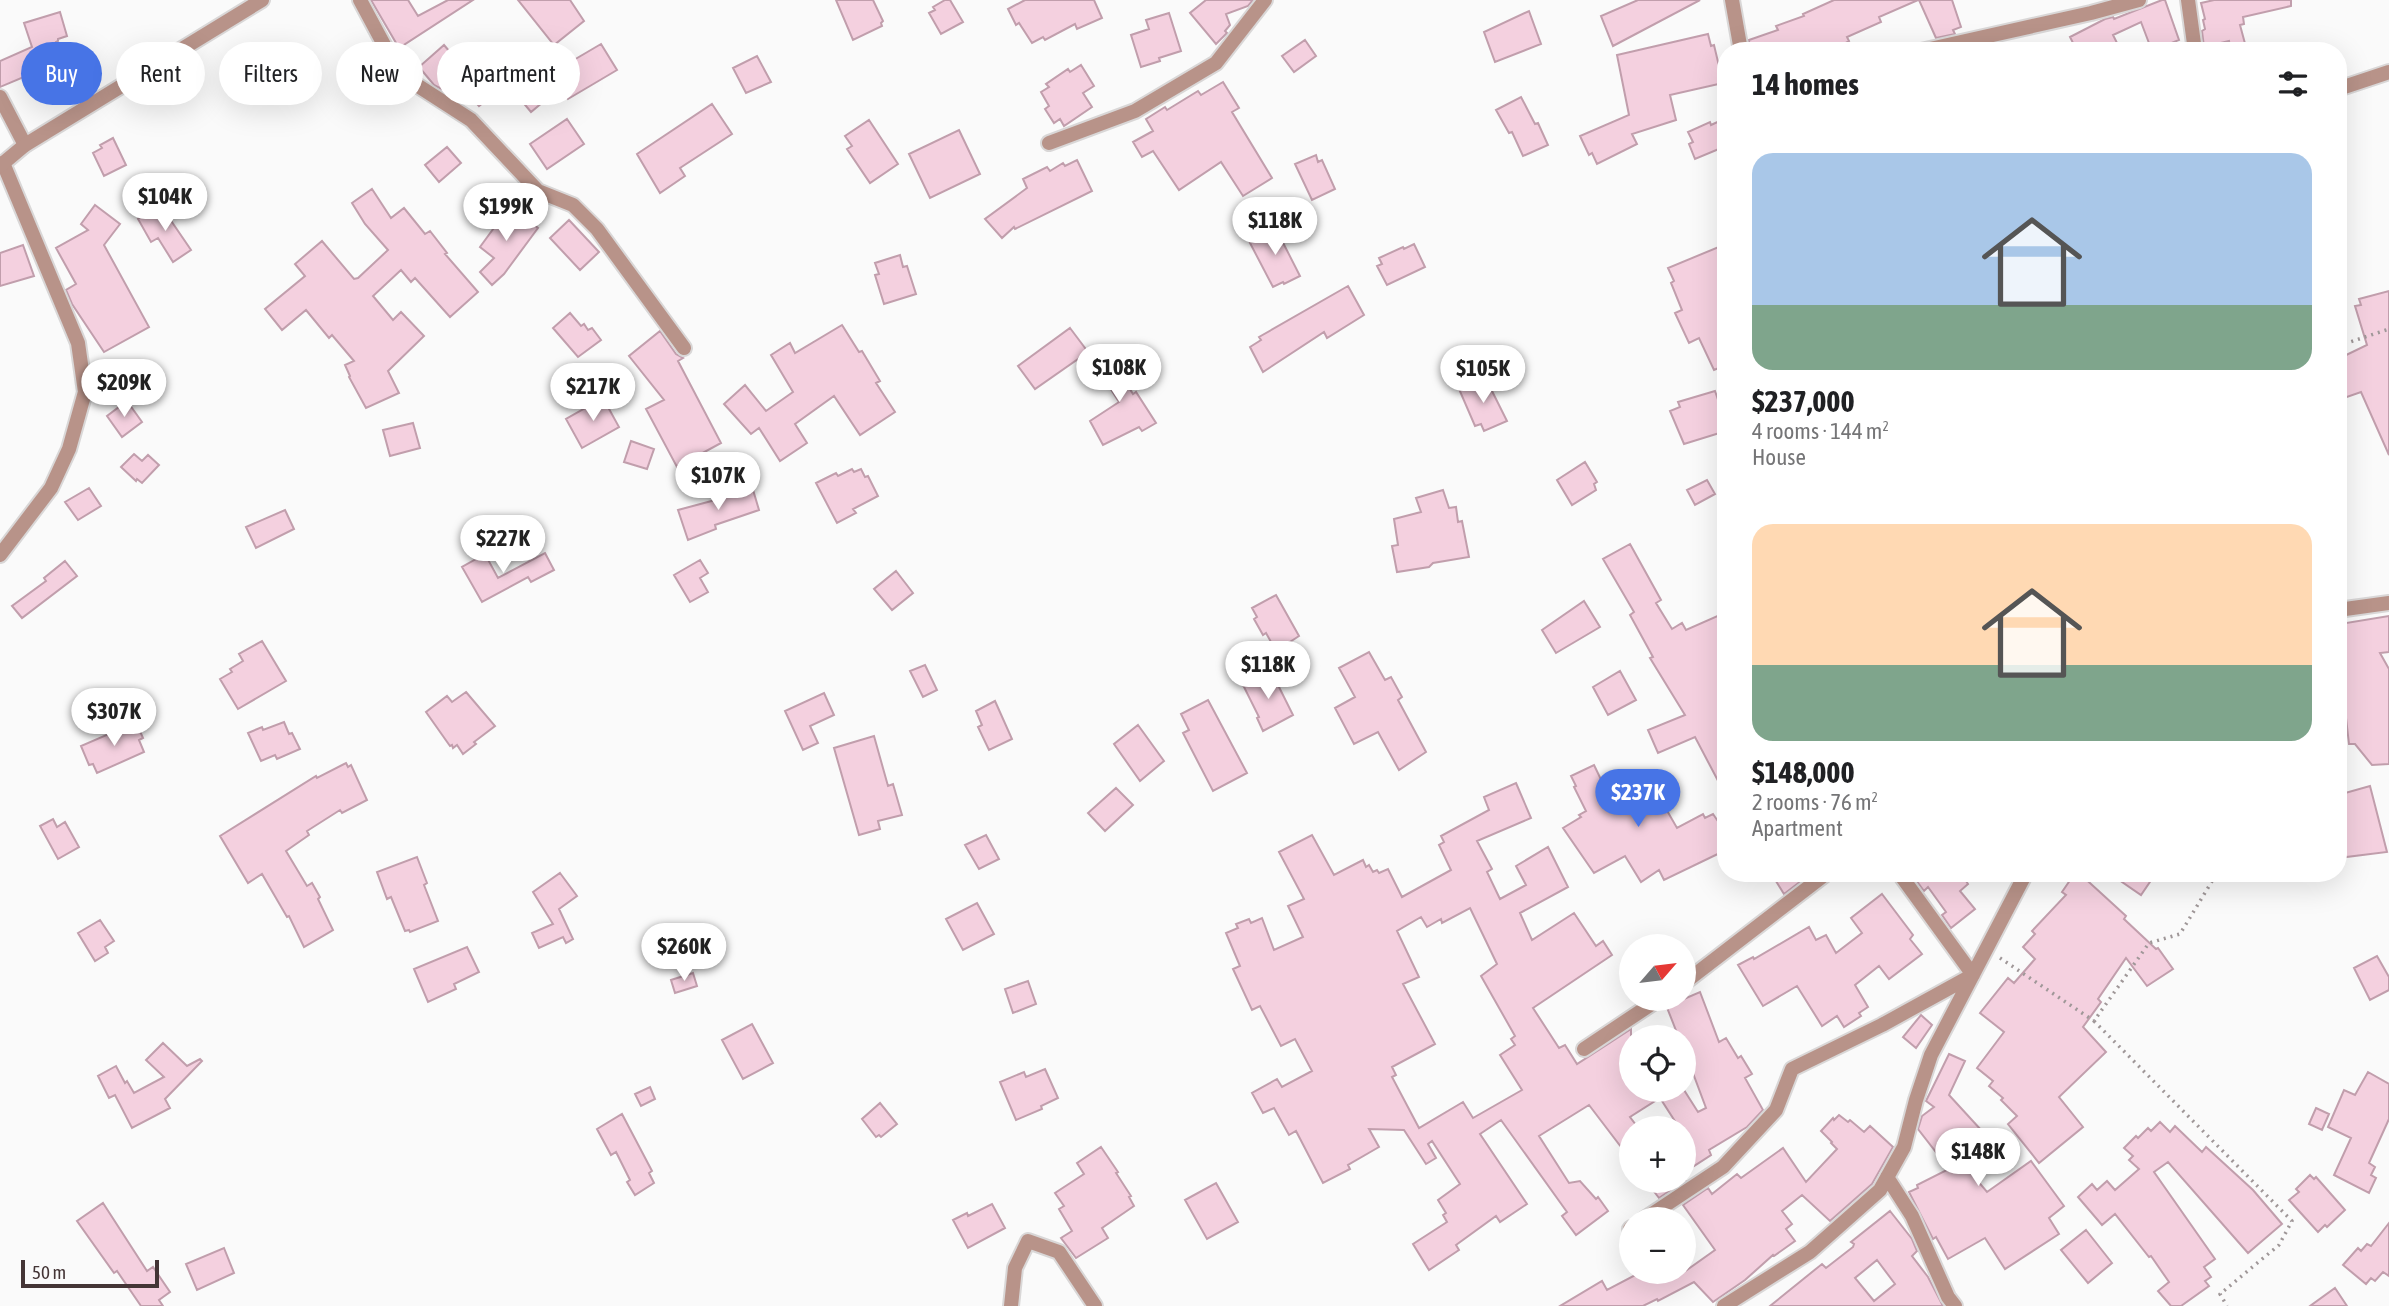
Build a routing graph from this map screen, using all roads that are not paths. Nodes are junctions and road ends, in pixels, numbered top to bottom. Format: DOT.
graph roads {
  1 [pos="262,0"];
  2 [pos="360,0"];
  3 [pos="1265,0"];
  4 [pos="1732,0"];
  5 [pos="2139,0"];
  6 [pos="2188,0"];
  7 [pos="1739,42"];
  8 [pos="1961,42"];
  9 [pos="2194,42"];
  10 [pos="2389,72"];
  11 [pos="2347,86"];
  12 [pos="0,97"];
  13 [pos="1049,143"];
  14 [pos="25,145"];
  15 [pos="1,165"];
  16 [pos="684,348"];
  17 [pos="0,555"];
  18 [pos="2389,603"];
  19 [pos="2347,609"];
  20 [pos="1815,882"];
  21 [pos="1906,882"];
  22 [pos="2021,882"];
  23 [pos="1696,974"];
  24 [pos="1973,975"];
  25 [pos="1640,1012"];
  26 [pos="1584,1049"];
  27 [pos="1887,1177"];
  28 [pos="1663,1207"];
  29 [pos="1011,1306"];
  30 [pos="1095,1306"];
  31 [pos="1724,1306"];
  32 [pos="1955,1306"];
  1 -- 14 [label="street"];
  2 -- 16 [label="street"];
  3 -- 13 [label="street"];
  4 -- 7 [label="street"];
  5 -- 8 [label="street"];
  6 -- 9 [label="street"];
  10 -- 11 [label="street"];
  12 -- 14 [label="street"];
  14 -- 15 [label="street"];
  15 -- 17 [label="street"];
  18 -- 19 [label="street"];
  20 -- 23 [label="street"];
  21 -- 24 [label="street"];
  22 -- 24 [label="street"];
  24 -- 27 [label="street"];
  24 -- 28 [label="street"];
  25 -- 26 [label="street"];
  27 -- 31 [label="street"];
  27 -- 32 [label="street"];
  29 -- 30 [label="street"];
}
